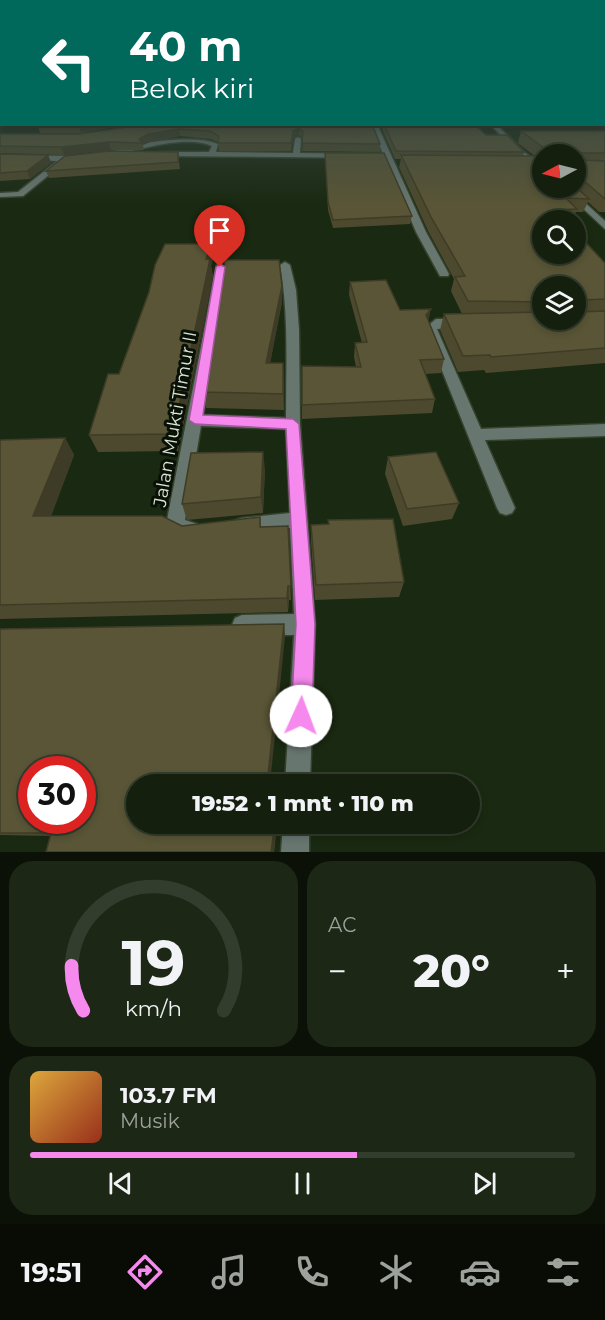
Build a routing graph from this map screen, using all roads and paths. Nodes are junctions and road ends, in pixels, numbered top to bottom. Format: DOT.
graph roads {
  1 [pos="375,126"];
  2 [pos="495,126"];
  3 [pos="298,139"];
  4 [pos="111,154"];
  5 [pos="212,154"];
  6 [pos="99,155"];
  7 [pos="296,156"];
  8 [pos="0,157"];
  9 [pos="87,157"];
  10 [pos="64,159"];
  11 [pos="388,160"];
  12 [pos="402,163"];
  13 [pos="532,163"];
  14 [pos="521,164"];
  15 [pos="532,164"];
  16 [pos="0,195"];
  17 [pos="576,198"];
  18 [pos="605,226"];
  19 [pos="285,264"];
  20 [pos="220,267"];
  21 [pos="444,274"];
  22 [pos="470,322"];
  23 [pos="195,420"];
  24 [pos="293,424"];
  25 [pos="605,430"];
  26 [pos="476,435"];
  27 [pos="506,508"];
  28 [pos="298,520"];
  29 [pos="232,527"];
  30 [pos="209,529"];
  31 [pos="305,624"];
  32 [pos="223,626"];
  33 [pos="298,774"];
  34 [pos="296,834"];
  35 [pos="295,852"];
  1 -- 11 [label="street"];
  2 -- 13 [label="street"];
  3 -- 7 [label="street"];
  4 -- 5 [label="street"];
  4 -- 5 [label="street"];
  4 -- 6 [label="street"];
  5 -- 7 [label="street"];
  7 -- 11 [label="street"];
  8 -- 10 [label="street"];
  9 -- 10 [label="street"];
  10 -- 16 [label="street"];
  11 -- 12 [label="street"];
  11 -- 21 [label="street"];
  14 -- 15 [label="street"];
  17 -- 18 [label="street"];
  19 -- 24 [label="street"];
  20 -- 23 [label="street, Jalan Mukti Timur II"];
  22 -- 26 [label="street"];
  23 -- 24 [label="street"];
  23 -- 30 [label="street, Jalan Mukti Timur II"];
  24 -- 28 [label="street"];
  25 -- 26 [label="street"];
  26 -- 27 [label="street"];
  28 -- 29 [label="street"];
  28 -- 31 [label="street"];
  31 -- 32 [label="street"];
  31 -- 33 [label="street"];
  34 -- 35 [label="street"];
}
